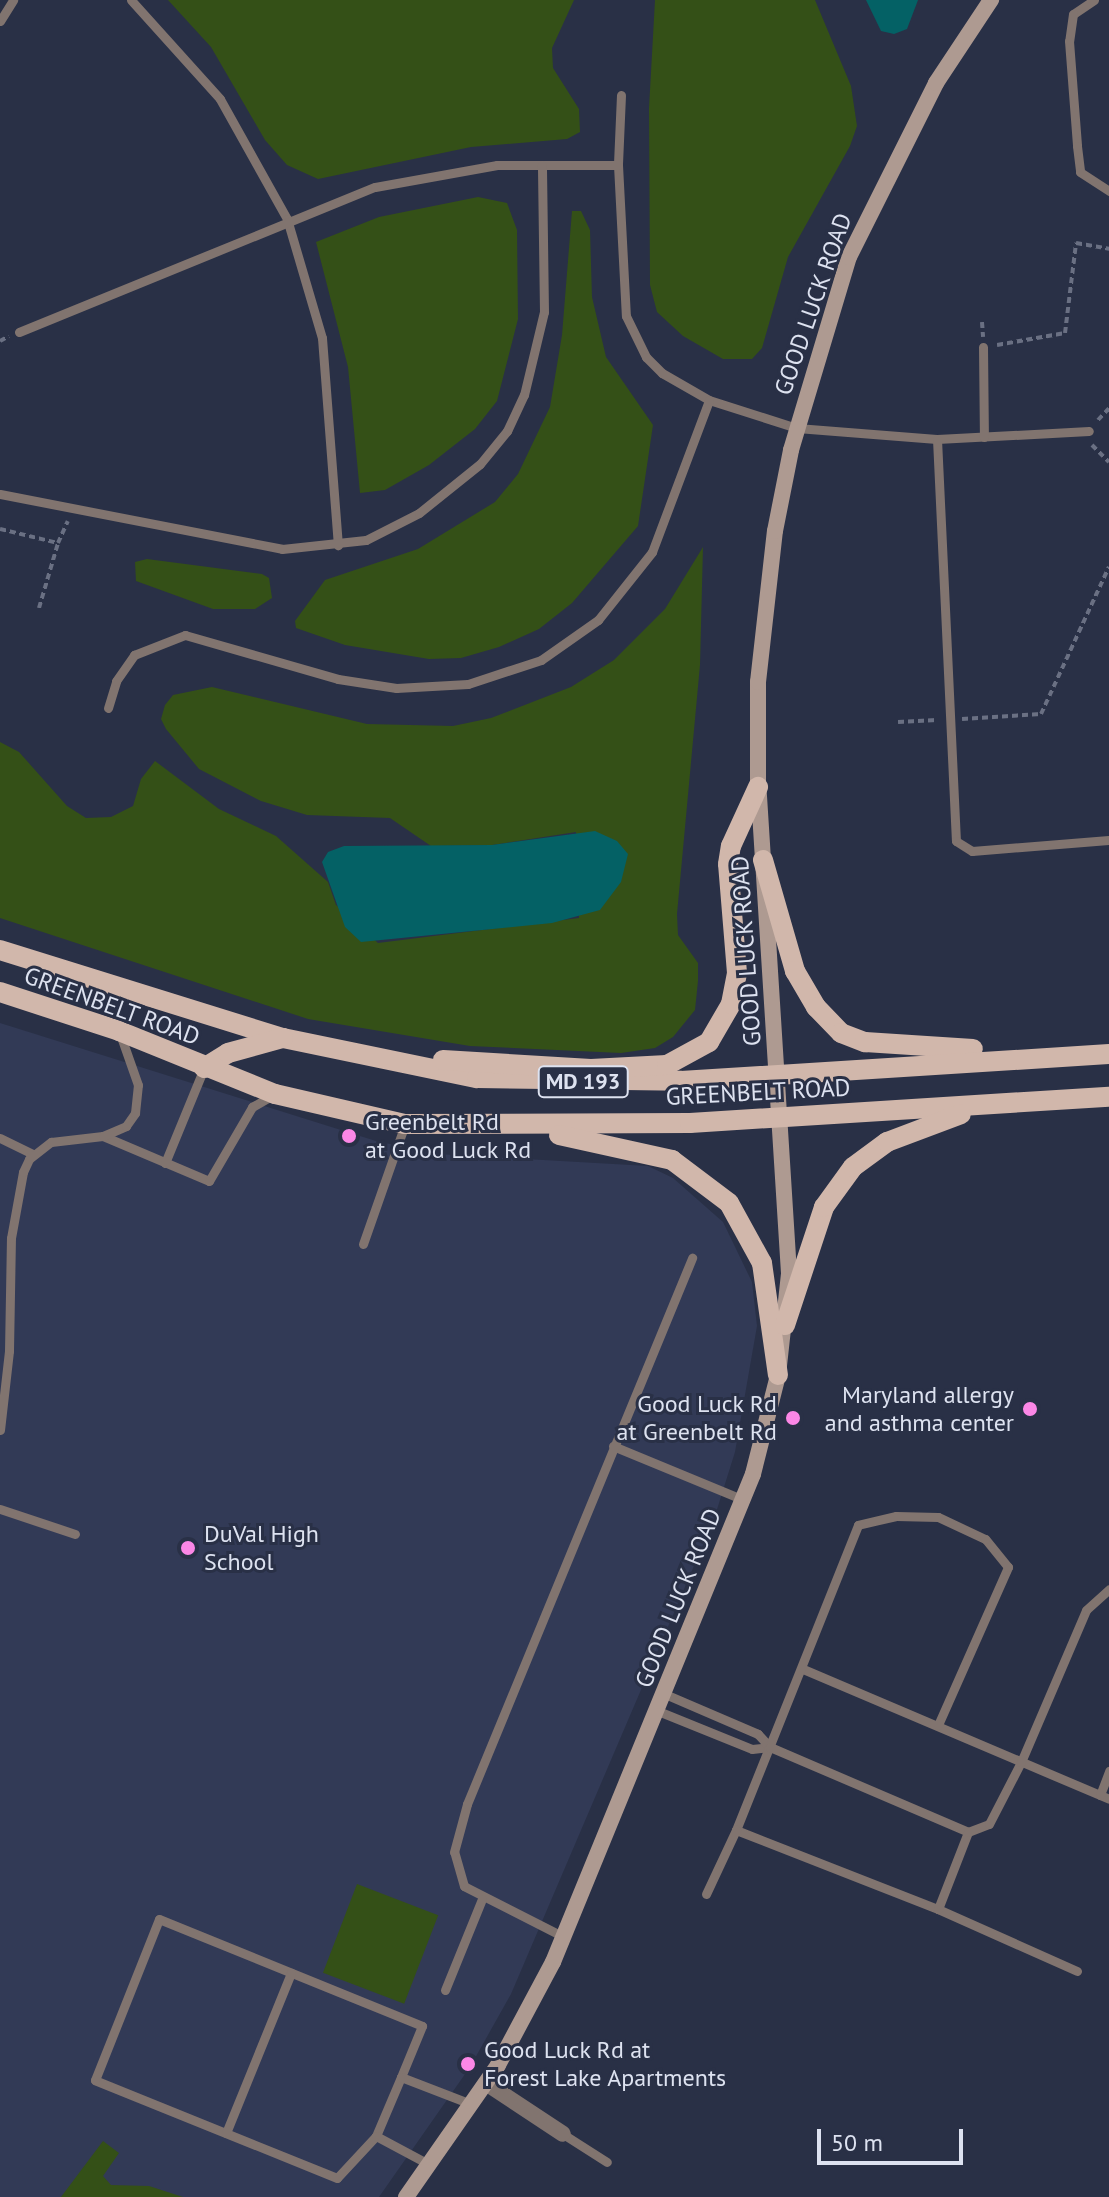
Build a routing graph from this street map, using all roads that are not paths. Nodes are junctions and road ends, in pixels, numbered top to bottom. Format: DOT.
graph roads {
  1 [pos="13,0"];
  2 [pos="131,0"];
  3 [pos="991,0"];
  4 [pos="1094,0"];
  5 [pos="1079,4"];
  6 [pos="0,21"];
  7 [pos="621,95"];
  8 [pos="542,165"];
  9 [pos="618,165"];
  10 [pos="1109,191"];
  11 [pos="287,219"];
  12 [pos="19,332"];
  13 [pos="983,347"];
  14 [pos="709,400"];
  15 [pos="797,428"];
  16 [pos="1089,431"];
  17 [pos="984,437"];
  18 [pos="937,439"];
  19 [pos="0,494"];
  20 [pos="338,545"];
  21 [pos="108,708"];
  22 [pos="758,787"];
  23 [pos="1109,840"];
  24 [pos="763,860"];
  25 [pos="0,950"];
  26 [pos="0,992"];
  27 [pos="119,1031"];
  28 [pos="283,1038"];
  29 [pos="1109,1053"];
  30 [pos="388,1060"];
  31 [pos="204,1068"];
  32 [pos="779,1073"];
  33 [pos="275,1094"];
  34 [pos="1109,1097"];
  35 [pos="978,1107"];
  36 [pos="782,1116"];
  37 [pos="480,1121"];
  38 [pos="405,1124"];
  39 [pos="103,1136"];
  40 [pos="0,1138"];
  41 [pos="33,1154"];
  42 [pos="165,1163"];
  43 [pos="363,1244"];
  44 [pos="692,1258"];
  45 [pos="785,1325"];
  46 [pos="778,1375"];
  47 [pos="0,1430"];
  48 [pos="613,1446"];
  49 [pos="744,1500"];
  50 [pos="0,1509"];
  51 [pos="75,1534"];
  52 [pos="1109,1589"];
  53 [pos="803,1669"];
  54 [pos="665,1694"];
  55 [pos="658,1711"];
  56 [pos="938,1725"];
  57 [pos="770,1747"];
  58 [pos="1021,1762"];
  59 [pos="1109,1771"];
  60 [pos="1104,1797"];
  61 [pos="736,1830"];
  62 [pos="968,1832"];
  63 [pos="706,1894"];
  64 [pos="482,1899"];
  65 [pos="938,1909"];
  66 [pos="564,1937"];
  67 [pos="1077,1971"];
  68 [pos="291,1973"];
  69 [pos="445,1990"];
  70 [pos="401,2077"];
  71 [pos="486,2083"];
  72 [pos="471,2104"];
  73 [pos="226,2133"];
  74 [pos="563,2134"];
  75 [pos="376,2136"];
  76 [pos="607,2162"];
  77 [pos="430,2165"];
  78 [pos="406,2197"];
  1 -- 6 [label="lane"];
  2 -- 11 [label="lane"];
  3 -- 15 [label="main road, GOOD LUCK ROAD"];
  4 -- 5 [label="lane"];
  5 -- 10 [label="lane"];
  7 -- 9 [label="lane"];
  8 -- 9 [label="lane"];
  8 -- 11 [label="lane"];
  8 -- 20 [label="lane"];
  9 -- 14 [label="lane"];
  11 -- 12 [label="lane"];
  11 -- 20 [label="lane"];
  13 -- 17 [label="lane"];
  14 -- 15 [label="lane"];
  14 -- 21 [label="lane"];
  15 -- 18 [label="lane"];
  15 -- 22 [label="main road, GOOD LUCK ROAD"];
  16 -- 17 [label="lane"];
  17 -- 18 [label="lane"];
  18 -- 23 [label="lane"];
  19 -- 20 [label="lane"];
  22 -- 24 [label="main road, GOOD LUCK ROAD"];
  22 -- 30 [label="main road"];
  24 -- 29 [label="main road"];
  24 -- 32 [label="main road, GOOD LUCK ROAD"];
  25 -- 28 [label="main road, GREENBELT ROAD / MD 193"];
  26 -- 27 [label="main road, GREENBELT ROAD / MD 193"];
  27 -- 31 [label="main road, GREENBELT ROAD / MD 193"];
  27 -- 39 [label="lane"];
  28 -- 30 [label="main road, GREENBELT ROAD / MD 193"];
  28 -- 31 [label="main road"];
  29 -- 32 [label="main road, GREENBELT ROAD / MD 193"];
  30 -- 32 [label="main road, GREENBELT ROAD / MD 193"];
  31 -- 33 [label="main road, GREENBELT ROAD / MD 193"];
  31 -- 42 [label="lane"];
  32 -- 36 [label="main road, GOOD LUCK ROAD"];
  33 -- 38 [label="main road, GREENBELT ROAD / MD 193"];
  33 -- 42 [label="lane"];
  34 -- 35 [label="main road, GREENBELT ROAD / MD 193"];
  35 -- 36 [label="main road, GREENBELT ROAD / MD 193"];
  35 -- 45 [label="main road"];
  36 -- 37 [label="main road, GREENBELT ROAD / MD 193"];
  36 -- 45 [label="main road, GOOD LUCK ROAD"];
  37 -- 38 [label="main road, GREENBELT ROAD / MD 193"];
  37 -- 46 [label="main road"];
  38 -- 43 [label="lane"];
  39 -- 41 [label="lane"];
  39 -- 42 [label="lane"];
  40 -- 41 [label="lane"];
  41 -- 47 [label="lane"];
  44 -- 48 [label="lane"];
  45 -- 46 [label="main road, GOOD LUCK ROAD"];
  46 -- 49 [label="main road, GOOD LUCK ROAD"];
  48 -- 49 [label="lane"];
  48 -- 64 [label="lane"];
  49 -- 54 [label="main road, GOOD LUCK ROAD"];
  50 -- 51 [label="lane"];
  52 -- 58 [label="lane"];
  53 -- 56 [label="lane"];
  53 -- 56 [label="lane"];
  53 -- 57 [label="lane"];
  54 -- 55 [label="main road, GOOD LUCK ROAD"];
  54 -- 57 [label="lane"];
  55 -- 57 [label="lane"];
  55 -- 66 [label="main road, GOOD LUCK ROAD"];
  56 -- 58 [label="lane"];
  57 -- 61 [label="lane"];
  57 -- 62 [label="lane"];
  58 -- 60 [label="lane"];
  58 -- 62 [label="lane"];
  59 -- 60 [label="lane"];
  61 -- 63 [label="lane"];
  61 -- 65 [label="lane"];
  62 -- 65 [label="lane"];
  64 -- 66 [label="lane"];
  64 -- 69 [label="lane"];
  65 -- 67 [label="lane"];
  66 -- 71 [label="main road, GOOD LUCK ROAD"];
  68 -- 70 [label="lane"];
  68 -- 73 [label="lane"];
  68 -- 73 [label="lane"];
  70 -- 72 [label="lane"];
  70 -- 75 [label="lane"];
  71 -- 72 [label="main road, GOOD LUCK ROAD"];
  71 -- 74 [label="street"];
  72 -- 77 [label="main road, GOOD LUCK ROAD"];
  73 -- 75 [label="lane"];
  74 -- 76 [label="lane"];
  75 -- 77 [label="lane"];
  77 -- 78 [label="main road, GOOD LUCK ROAD"];
}
